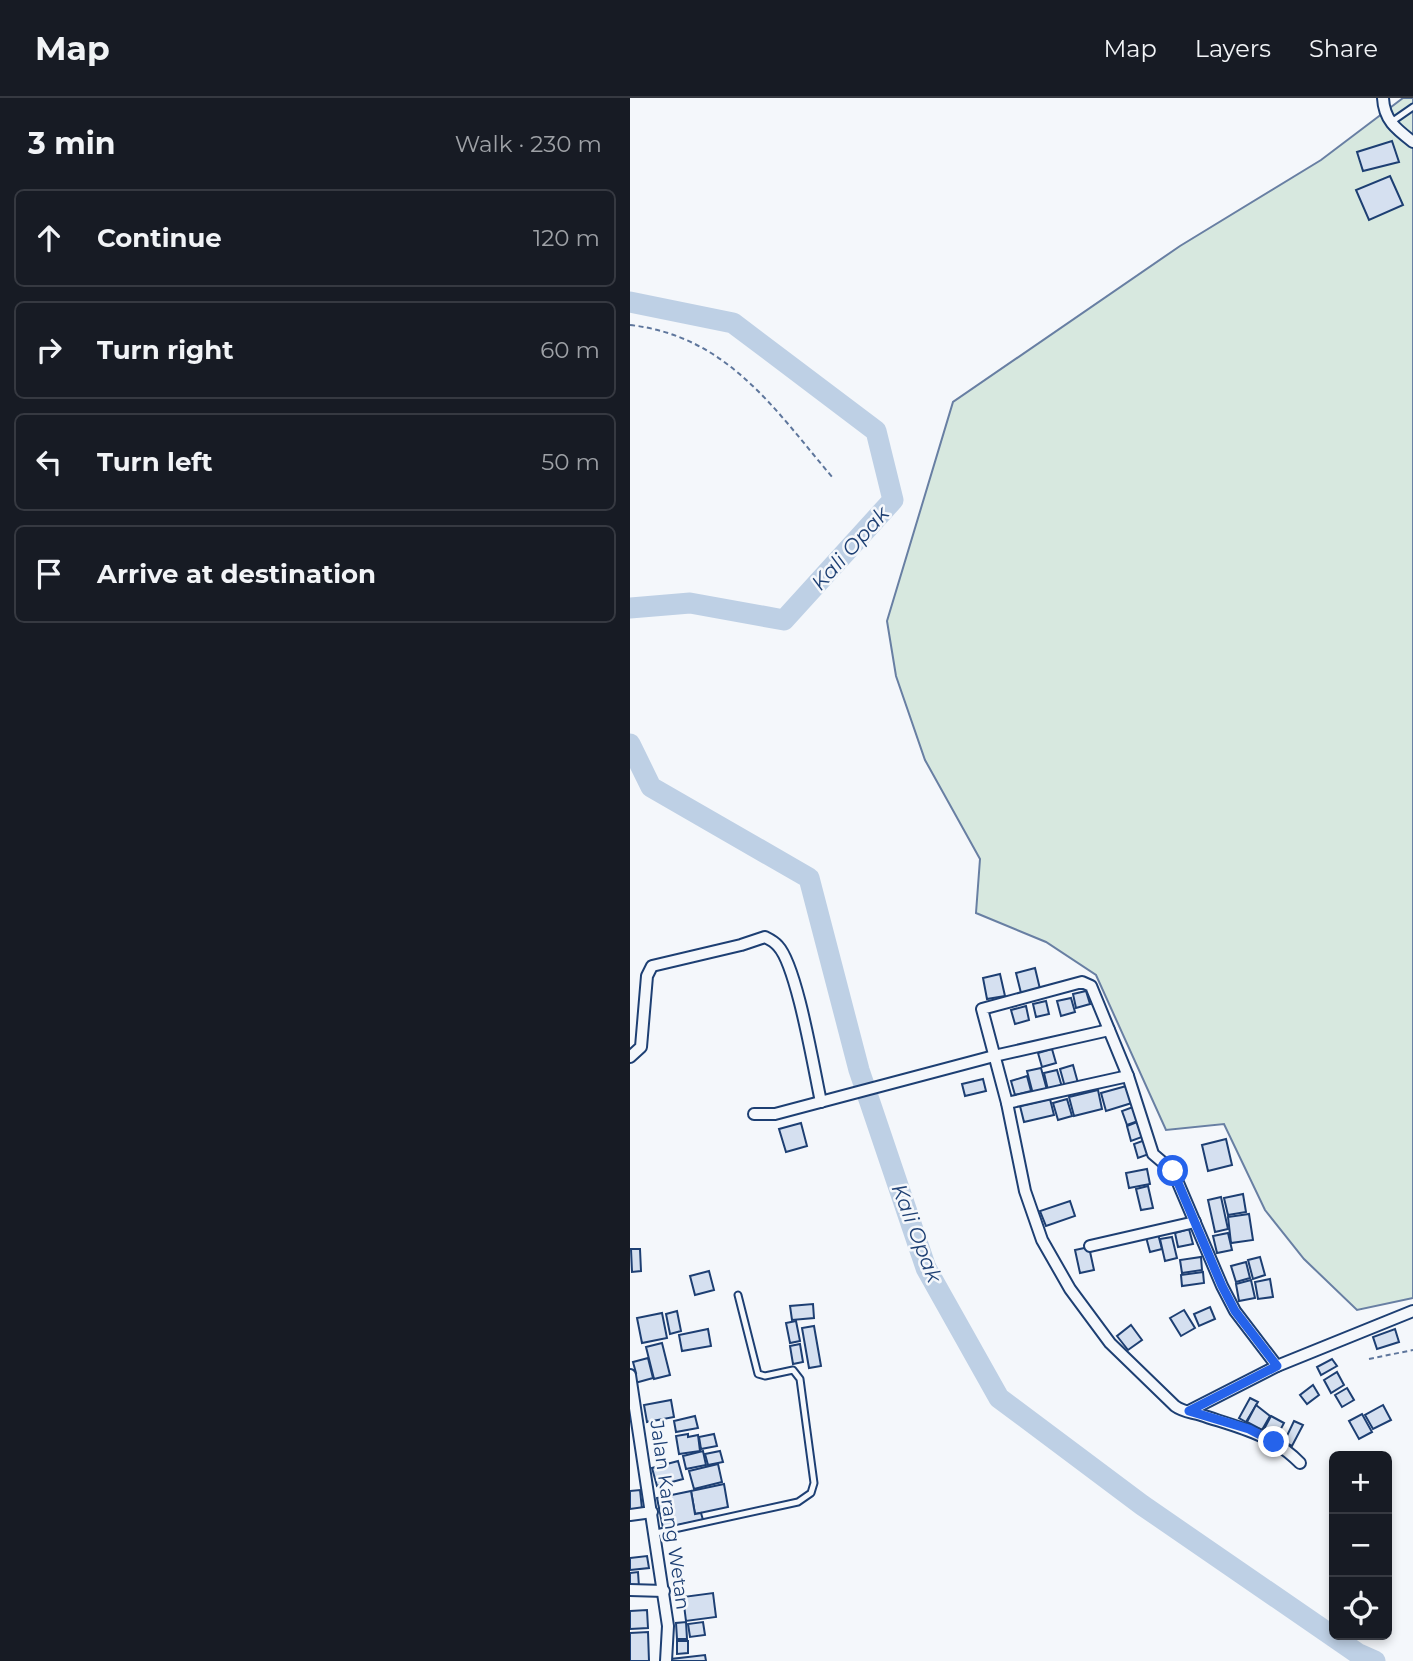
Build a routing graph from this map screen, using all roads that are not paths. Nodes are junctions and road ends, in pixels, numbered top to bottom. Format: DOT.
graph roads {
  1 [pos="1383,98"];
  2 [pos="1413,107"];
  3 [pos="1390,122"];
  4 [pos="1413,142"];
  5 [pos="1109,1030"];
  6 [pos="994,1056"];
  7 [pos="630,1057"];
  8 [pos="1128,1076"];
  9 [pos="821,1102"];
  10 [pos="1007,1103"];
  11 [pos="754,1114"];
  12 [pos="1195,1222"];
  13 [pos="1090,1246"];
  14 [pos="738,1296"];
  15 [pos="1413,1311"];
  16 [pos="1277,1366"];
  17 [pos="630,1375"];
  18 [pos="632,1390"];
  19 [pos="1189,1411"];
  20 [pos="1300,1463"];
  21 [pos="652,1512"];
  22 [pos="630,1515"];
  23 [pos="656,1533"];
  24 [pos="630,1590"];
  25 [pos="664,1591"];
  26 [pos="666,1661"];
  1 -- 3 [label="street"];
  2 -- 3 [label="lane"];
  3 -- 4 [label="street"];
  5 -- 6 [label="street"];
  5 -- 6 [label="street"];
  5 -- 8 [label="street"];
  6 -- 9 [label="street"];
  6 -- 10 [label="street"];
  7 -- 9 [label="street"];
  8 -- 10 [label="street"];
  8 -- 12 [label="street"];
  9 -- 11 [label="street"];
  10 -- 19 [label="street"];
  12 -- 13 [label="street"];
  12 -- 16 [label="street"];
  14 -- 23 [label="lane"];
  15 -- 16 [label="street"];
  16 -- 19 [label="street"];
  17 -- 18 [label="street, Jalan Karang Wetan"];
  18 -- 21 [label="street, Jalan Karang Wetan"];
  19 -- 20 [label="street"];
  21 -- 22 [label="street"];
  21 -- 23 [label="street, Jalan Karang Wetan"];
  23 -- 25 [label="street, Jalan Karang Wetan"];
  24 -- 25 [label="street"];
  25 -- 26 [label="street, Jalan Karang Wetan"];
}
